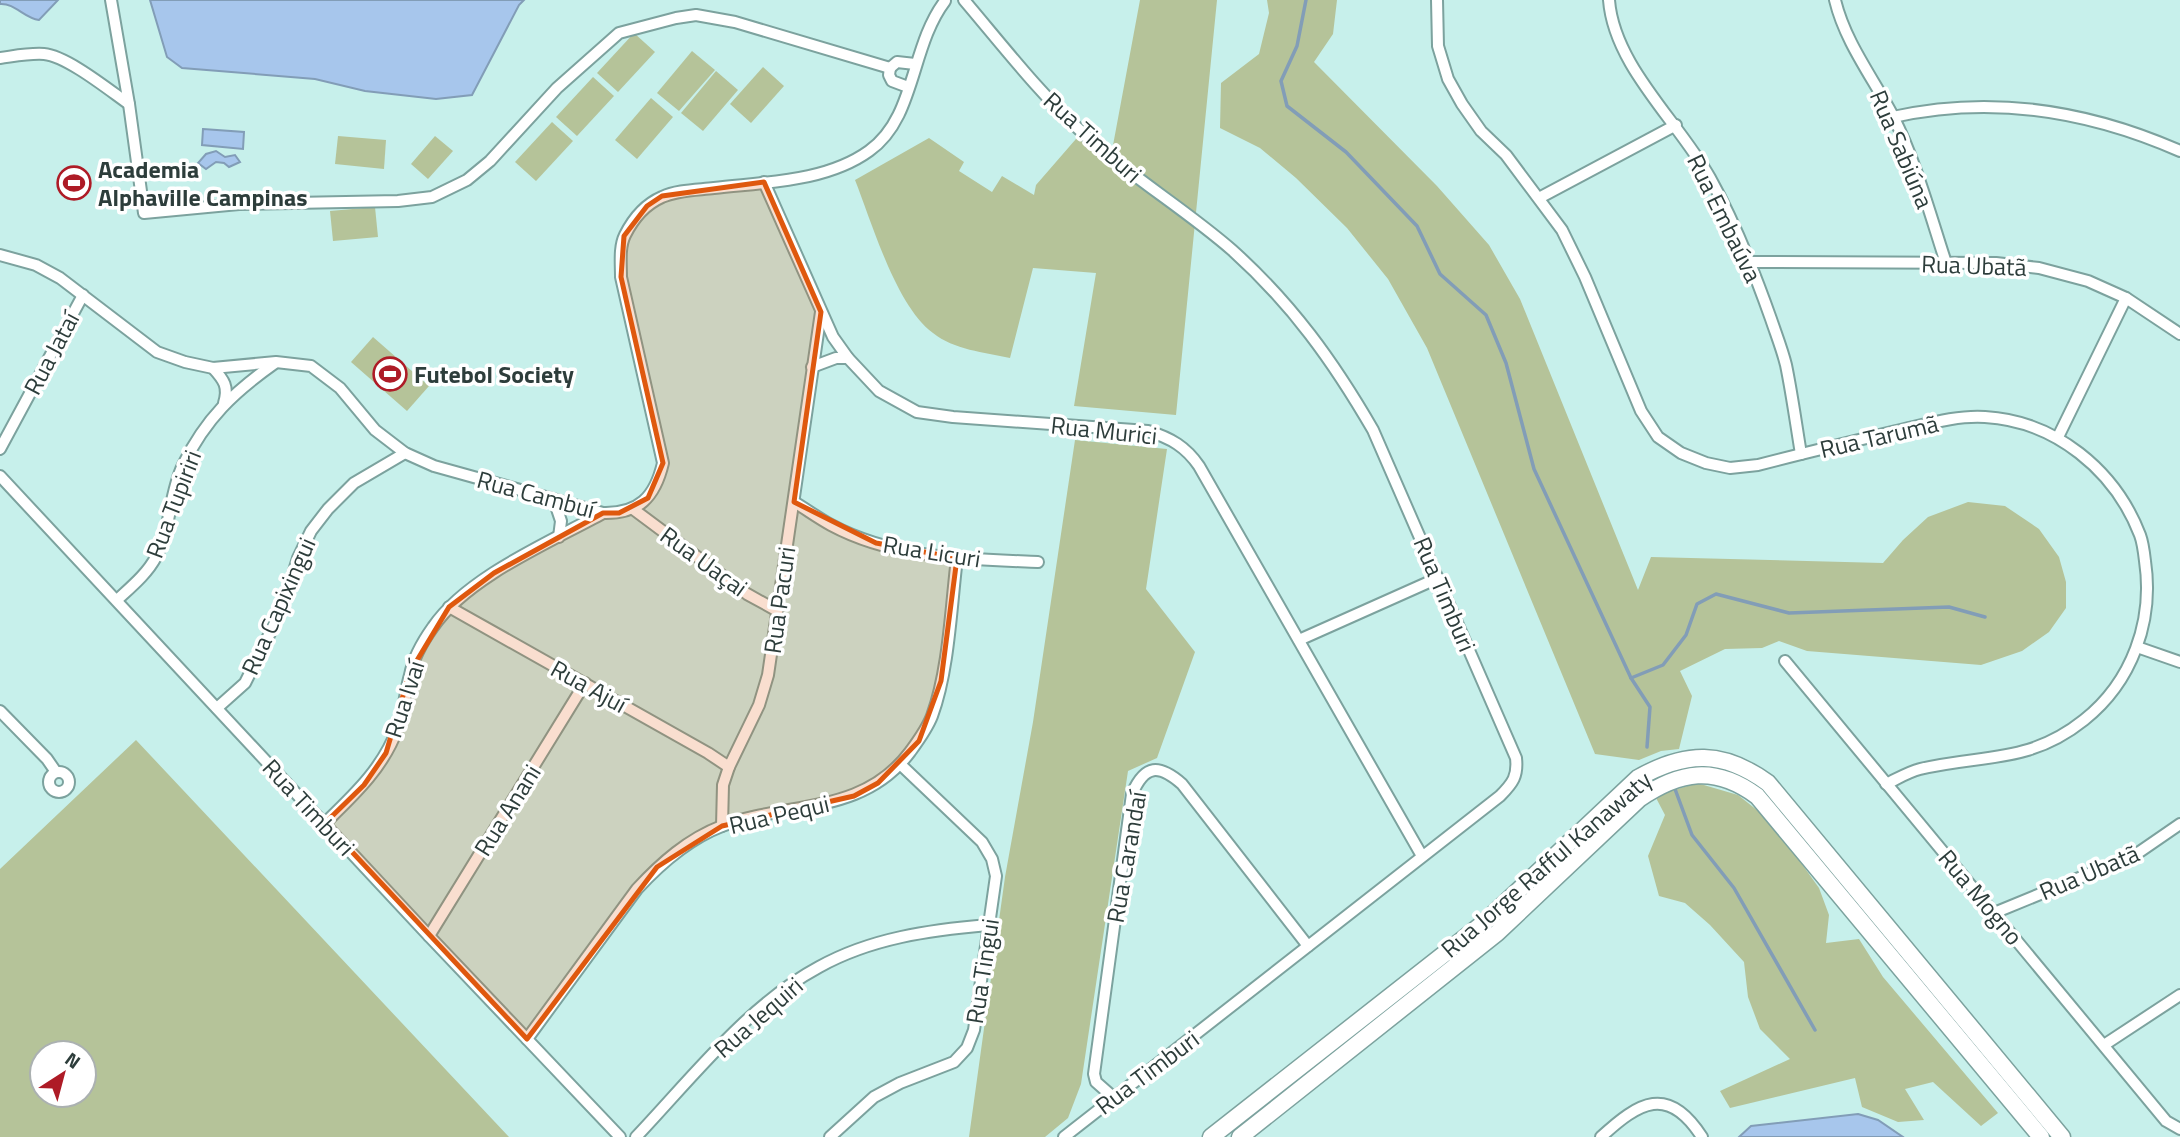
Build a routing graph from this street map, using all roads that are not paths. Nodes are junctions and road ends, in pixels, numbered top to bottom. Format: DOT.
graph roads {
  1 [pos="111,0"];
  2 [pos="963,0"];
  3 [pos="1437,0"];
  4 [pos="1609,0"];
  5 [pos="1835,0"];
  6 [pos="944,1"];
  7 [pos="0,58"];
  8 [pos="915,64"];
  9 [pos="890,68"];
  10 [pos="908,87"];
  11 [pos="129,104"];
  12 [pos="1893,117"];
  13 [pos="1676,125"];
  14 [pos="2180,151"];
  15 [pos="764,183"];
  16 [pos="1539,198"];
  17 [pos="0,255"];
  18 [pos="1751,262"];
  19 [pos="1946,263"];
  20 [pos="83,295"];
  21 [pos="2126,298"];
  22 [pos="821,312"];
  23 [pos="2180,334"];
  24 [pos="848,358"];
  25 [pos="276,362"];
  26 [pos="812,367"];
  27 [pos="213,368"];
  28 [pos="224,403"];
  29 [pos="2058,437"];
  30 [pos="0,449"];
  31 [pos="405,453"];
  32 [pos="1801,454"];
  33 [pos="0,476"];
  34 [pos="554,500"];
  35 [pos="794,502"];
  36 [pos="633,509"];
  37 [pos="603,513"];
  38 [pos="559,537"];
  39 [pos="957,558"];
  40 [pos="1038,562"];
  41 [pos="1438,578"];
  42 [pos="117,600"];
  43 [pos="449,607"];
  44 [pos="776,610"];
  45 [pos="1298,640"];
  46 [pos="2137,647"];
  47 [pos="1785,661"];
  48 [pos="2180,662"];
  49 [pos="585,684"];
  50 [pos="217,708"];
  51 [pos="0,711"];
  52 [pos="901,765"];
  53 [pos="729,767"];
  54 [pos="56,772"];
  55 [pos="1886,784"];
  56 [pos="325,823"];
  57 [pos="2180,824"];
  58 [pos="722,826"];
  59 [pos="1422,856"];
  60 [pos="1994,913"];
  61 [pos="988,925"];
  62 [pos="429,936"];
  63 [pos="1308,946"];
  64 [pos="2180,995"];
  65 [pos="527,1039"];
  66 [pos="2104,1045"];
  67 [pos="1113,1097"];
  68 [pos="2180,1129"];
  69 [pos="620,1137"];
  70 [pos="636,1137"];
  71 [pos="830,1137"];
  72 [pos="1064,1137"];
  73 [pos="1211,1137"];
  74 [pos="1240,1137"];
  75 [pos="1601,1137"];
  76 [pos="1702,1137"];
  77 [pos="2041,1137"];
  78 [pos="2062,1137"];
  1 -- 11 [label="street"];
  2 -- 6 [label="street"];
  2 -- 41 [label="street, Rua Timburi"];
  3 -- 16 [label="street, Rua Tarumã"];
  4 -- 13 [label="street, Rua Embaúva"];
  5 -- 12 [label="street, Rua Sabiúna"];
  6 -- 8 [label="street"];
  7 -- 11 [label="street"];
  8 -- 9 [label="street"];
  8 -- 10 [label="street"];
  9 -- 10 [label="street"];
  9 -- 11 [label="street"];
  10 -- 15 [label="street"];
  12 -- 14 [label="street"];
  12 -- 19 [label="street, Rua Sabiúna"];
  13 -- 16 [label="street"];
  13 -- 18 [label="street, Rua Embaúva"];
  15 -- 22 [label="street, Rua Murici"];
  15 -- 36 [label="street"];
  16 -- 32 [label="street, Rua Tarumã"];
  17 -- 20 [label="street, Rua Cambuí"];
  18 -- 19 [label="street, Rua Ubatã"];
  18 -- 32 [label="street, Rua Embaúva"];
  19 -- 21 [label="street, Rua Ubatã"];
  20 -- 27 [label="street, Rua Cambuí"];
  20 -- 30 [label="street, Rua Jataí"];
  21 -- 23 [label="street, Rua Ubatã"];
  21 -- 29 [label="street"];
  22 -- 24 [label="street, Rua Murici"];
  22 -- 26 [label="street, Rua Pacuri"];
  24 -- 26 [label="street"];
  24 -- 45 [label="street, Rua Murici"];
  25 -- 27 [label="street, Rua Cambuí"];
  25 -- 28 [label="street, Rua Tupiriri"];
  25 -- 31 [label="street, Rua Cambuí"];
  26 -- 35 [label="street, Rua Pacuri"];
  27 -- 28 [label="street"];
  28 -- 42 [label="street, Rua Tupiriri"];
  29 -- 32 [label="street, Rua Tarumã"];
  29 -- 46 [label="street, Rua Tarumã"];
  31 -- 34 [label="street, Rua Cambuí"];
  31 -- 50 [label="street, Rua Capixingui"];
  33 -- 42 [label="street, Rua Timburi"];
  34 -- 37 [label="street, Rua Cambuí"];
  34 -- 38 [label="street"];
  35 -- 39 [label="street, Rua Licuri"];
  35 -- 44 [label="street, Rua Pacuri"];
  36 -- 37 [label="street, Rua Cambuí"];
  36 -- 44 [label="street, Rua Uaçai"];
  37 -- 38 [label="street, Rua Ivaí"];
  38 -- 43 [label="street, Rua Ivaí"];
  39 -- 40 [label="street, Rua Licuri"];
  39 -- 52 [label="street, Rua Pequi"];
  41 -- 45 [label="street"];
  41 -- 59 [label="street, Rua Timburi"];
  42 -- 50 [label="street, Rua Timburi"];
  43 -- 49 [label="street, Rua Ajuí"];
  43 -- 56 [label="street, Rua Ivaí"];
  44 -- 53 [label="street, Rua Pacuri"];
  45 -- 59 [label="street, Rua Murici"];
  46 -- 48 [label="street"];
  46 -- 55 [label="street, Rua Tarumã"];
  47 -- 55 [label="street, Rua Mogno"];
  49 -- 53 [label="street, Rua Ajuí"];
  49 -- 62 [label="street, Rua Anani"];
  50 -- 56 [label="street, Rua Timburi"];
  51 -- 54 [label="street"];
  52 -- 58 [label="street, Rua Pequi"];
  52 -- 61 [label="street, Rua Tingui"];
  53 -- 58 [label="street, Rua Pacuri"];
  55 -- 60 [label="street, Rua Mogno"];
  56 -- 62 [label="street, Rua Timburi"];
  57 -- 60 [label="street, Rua Ubatã"];
  58 -- 65 [label="street, Rua Pequi"];
  59 -- 63 [label="street, Rua Timburi"];
  60 -- 66 [label="street, Rua Mogno"];
  61 -- 70 [label="street, Rua Jequiri"];
  61 -- 71 [label="street, Rua Tingui"];
  62 -- 65 [label="street, Rua Timburi"];
  63 -- 67 [label="street, Rua Timburi"];
  63 -- 67 [label="street, Rua Carandaí"];
  64 -- 66 [label="street"];
  65 -- 69 [label="street, Rua Timburi"];
  66 -- 68 [label="street, Rua Mogno"];
  67 -- 72 [label="street, Rua Timburi"];
  73 -- 78 [label="main road, Rua Jorge Rafful Kanawaty"];
  74 -- 77 [label="main road, Rua Jorge Rafful Kanawaty"];
  75 -- 76 [label="street"];
}
